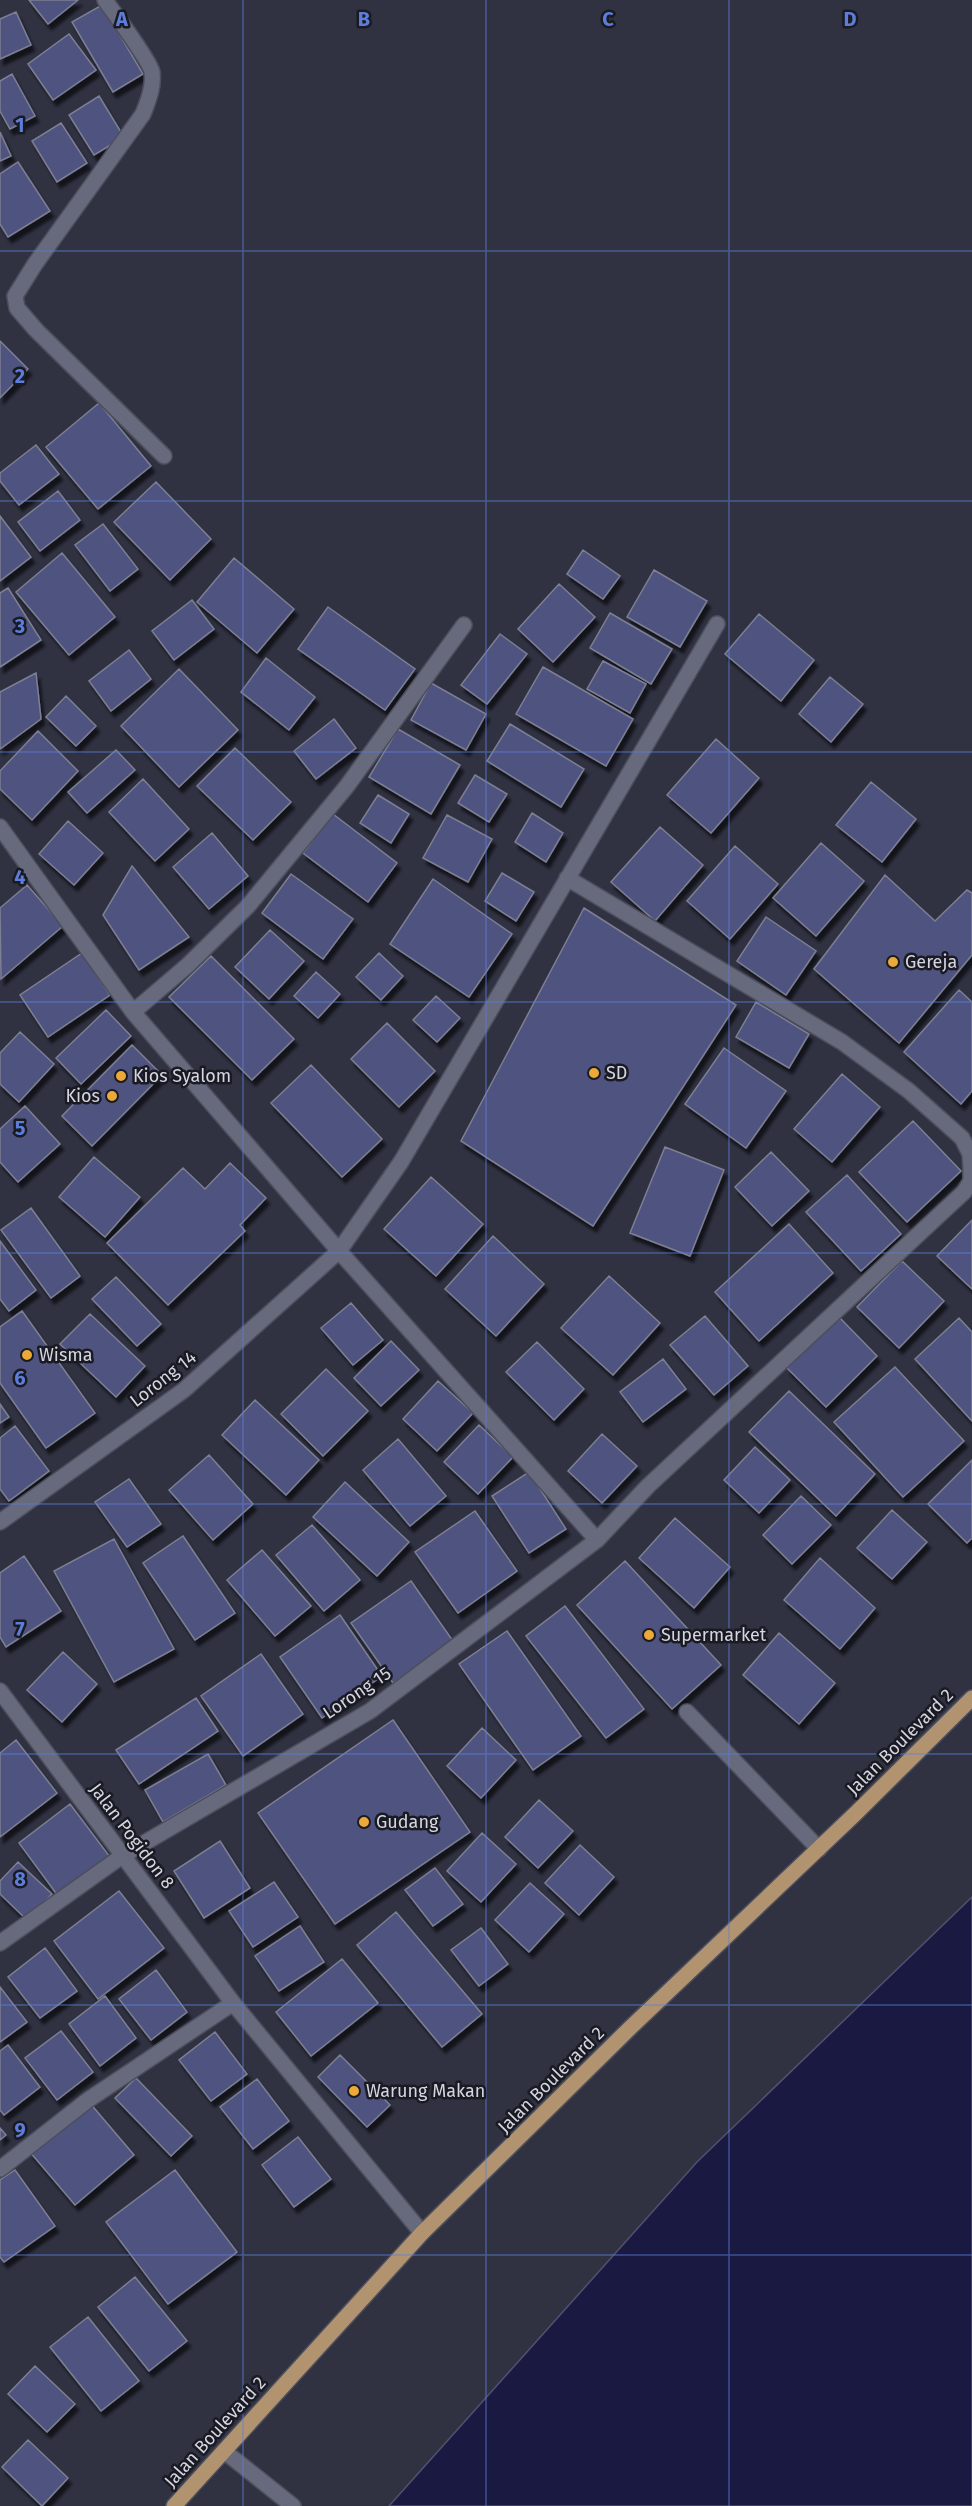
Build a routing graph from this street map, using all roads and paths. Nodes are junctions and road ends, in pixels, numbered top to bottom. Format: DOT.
graph roads {
  1 [pos="105,0"];
  2 [pos="164,456"];
  3 [pos="717,624"];
  4 [pos="464,625"];
  5 [pos="0,827"];
  6 [pos="567,878"];
  7 [pos="133,1012"];
  8 [pos="339,1251"];
  9 [pos="0,1522"];
  10 [pos="597,1540"];
  11 [pos="0,1691"];
  12 [pos="972,1698"];
  13 [pos="687,1712"];
  14 [pos="819,1849"];
  15 [pos="122,1856"];
  16 [pos="0,1943"];
  17 [pos="233,2003"];
  18 [pos="0,2169"];
  19 [pos="422,2233"];
  20 [pos="224,2451"];
  21 [pos="174,2506"];
  22 [pos="293,2506"];
  1 -- 2 [label="street"];
  3 -- 6 [label="street, Lorong 14"];
  4 -- 7 [label="street"];
  5 -- 7 [label="street"];
  6 -- 8 [label="street, Lorong 14"];
  6 -- 10 [label="street, Lorong 15"];
  7 -- 8 [label="street"];
  8 -- 9 [label="street, Lorong 14"];
  8 -- 10 [label="street"];
  10 -- 15 [label="street, Lorong 15"];
  11 -- 15 [label="street, Jalan Pogidon 8"];
  12 -- 14 [label="main road, Jalan Boulevard 2"];
  13 -- 14 [label="street"];
  14 -- 19 [label="main road, Jalan Boulevard 2"];
  15 -- 16 [label="street, Lorong 15"];
  15 -- 17 [label="street, Jalan Pogidon 8"];
  17 -- 18 [label="street"];
  17 -- 19 [label="street, Jalan Pogidon 8"];
  19 -- 20 [label="main road, Jalan Boulevard 2"];
  20 -- 21 [label="main road, Jalan Boulevard 2"];
  20 -- 22 [label="street"];
}
